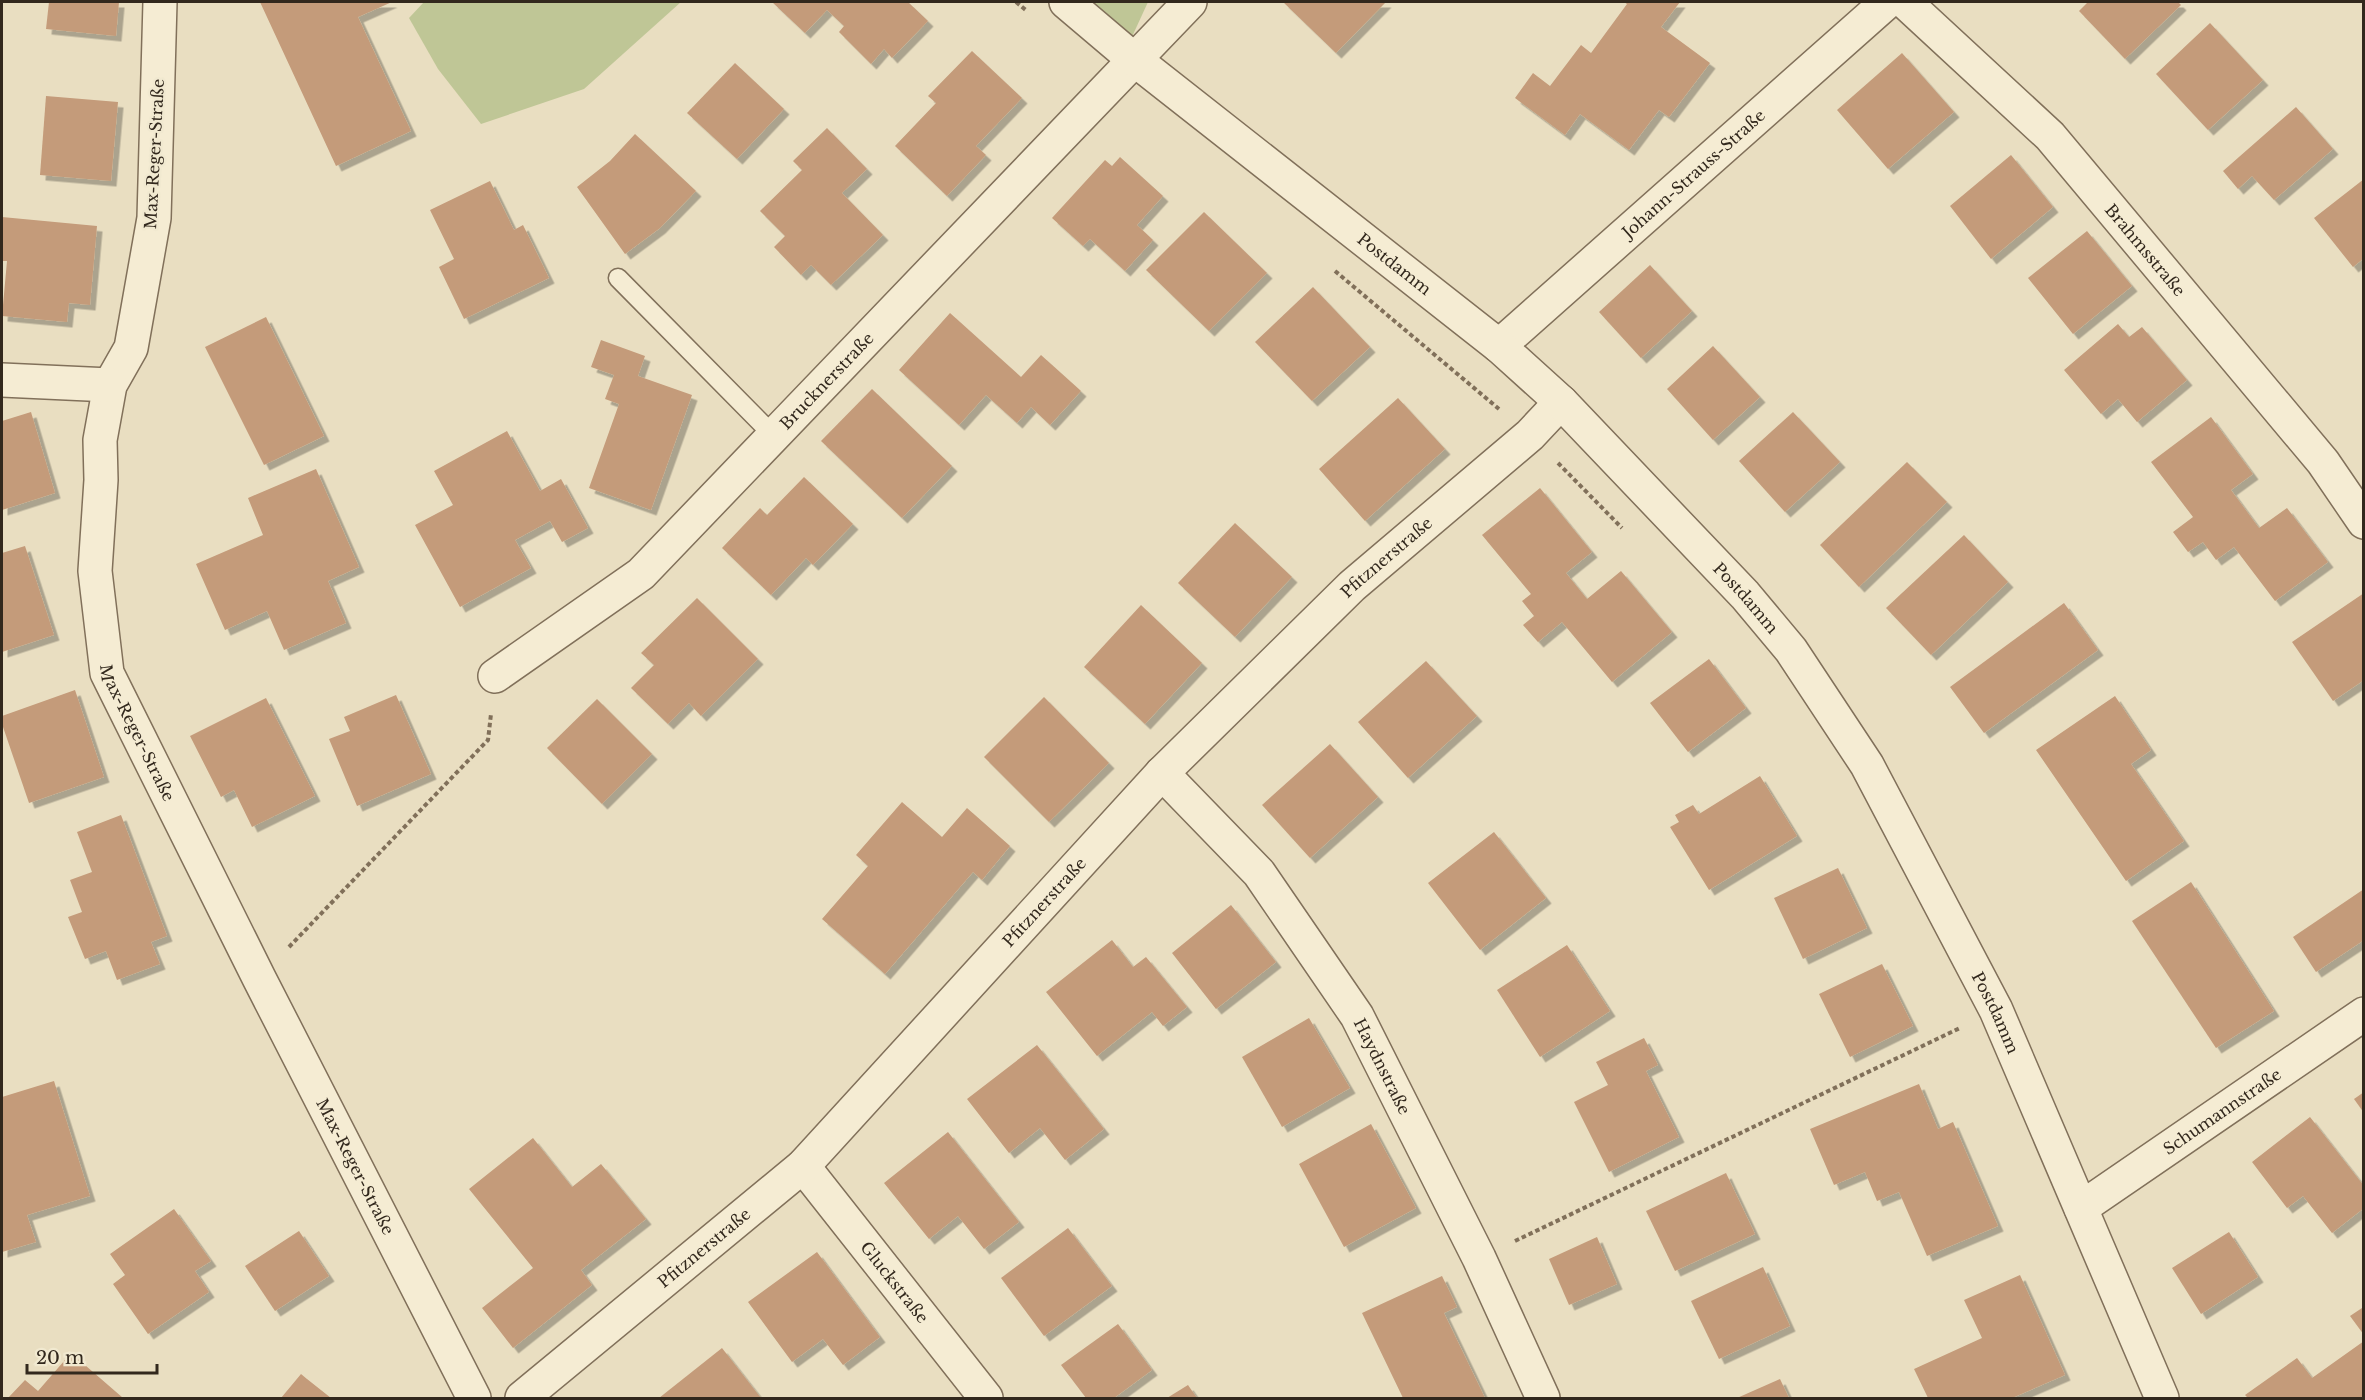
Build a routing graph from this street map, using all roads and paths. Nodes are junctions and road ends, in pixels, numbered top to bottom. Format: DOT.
graph roads {
  1 [pos="160,2"];
  2 [pos="1066,2"];
  3 [pos="1190,2"];
  4 [pos="1887,2"];
  5 [pos="1905,2"];
  6 [pos="1136,60"];
  7 [pos="1330,267"];
  8 [pos="618,278"];
  9 [pos="1499,346"];
  10 [pos="2,380"];
  11 [pos="110,385"];
  12 [pos="1562,402"];
  13 [pos="1530,435"];
  14 [pos="774,436"];
  15 [pos="2364,522"];
  16 [pos="1623,528"];
  17 [pos="495,676"];
  18 [pos="1162,773"];
  19 [pos="259,978"];
  20 [pos="1996,1010"];
  21 [pos="2364,1014"];
  22 [pos="803,1166"];
  23 [pos="2081,1208"];
  24 [pos="1479,1258"];
  25 [pos="474,1398"];
  26 [pos="522,1398"];
  27 [pos="986,1398"];
  28 [pos="1543,1398"];
  29 [pos="2162,1398"];
  1 -- 11 [label="street, Max-Reger-Straße"];
  2 -- 6 [label="street, Postdamm"];
  3 -- 6 [label="street, Brucknerstraße"];
  4 -- 9 [label="street, Johann-Strauss-Straße"];
  5 -- 15 [label="street, Brahmsstraße"];
  6 -- 9 [label="street, Postdamm"];
  6 -- 14 [label="street, Brucknerstraße"];
  7 -- 13 [label="path"];
  8 -- 14 [label="lane"];
  9 -- 12 [label="street, Postdamm"];
  10 -- 11 [label="street"];
  11 -- 19 [label="street, Max-Reger-Straße"];
  12 -- 13 [label="street, Pfitznerstraße"];
  12 -- 20 [label="street, Postdamm"];
  13 -- 16 [label="path"];
  13 -- 18 [label="street, Pfitznerstraße"];
  14 -- 17 [label="street, Brucknerstraße"];
  17 -- 19 [label="path"];
  18 -- 22 [label="street, Pfitznerstraße"];
  18 -- 24 [label="street, Haydnstraße"];
  19 -- 25 [label="street, Max-Reger-Straße"];
  20 -- 23 [label="street, Postdamm"];
  20 -- 24 [label="path"];
  21 -- 23 [label="street, Schumannstraße"];
  22 -- 26 [label="street, Pfitznerstraße"];
  22 -- 27 [label="street, Gluckstraße"];
  23 -- 29 [label="street, Postdamm"];
  24 -- 28 [label="street, Haydnstraße"];
}
